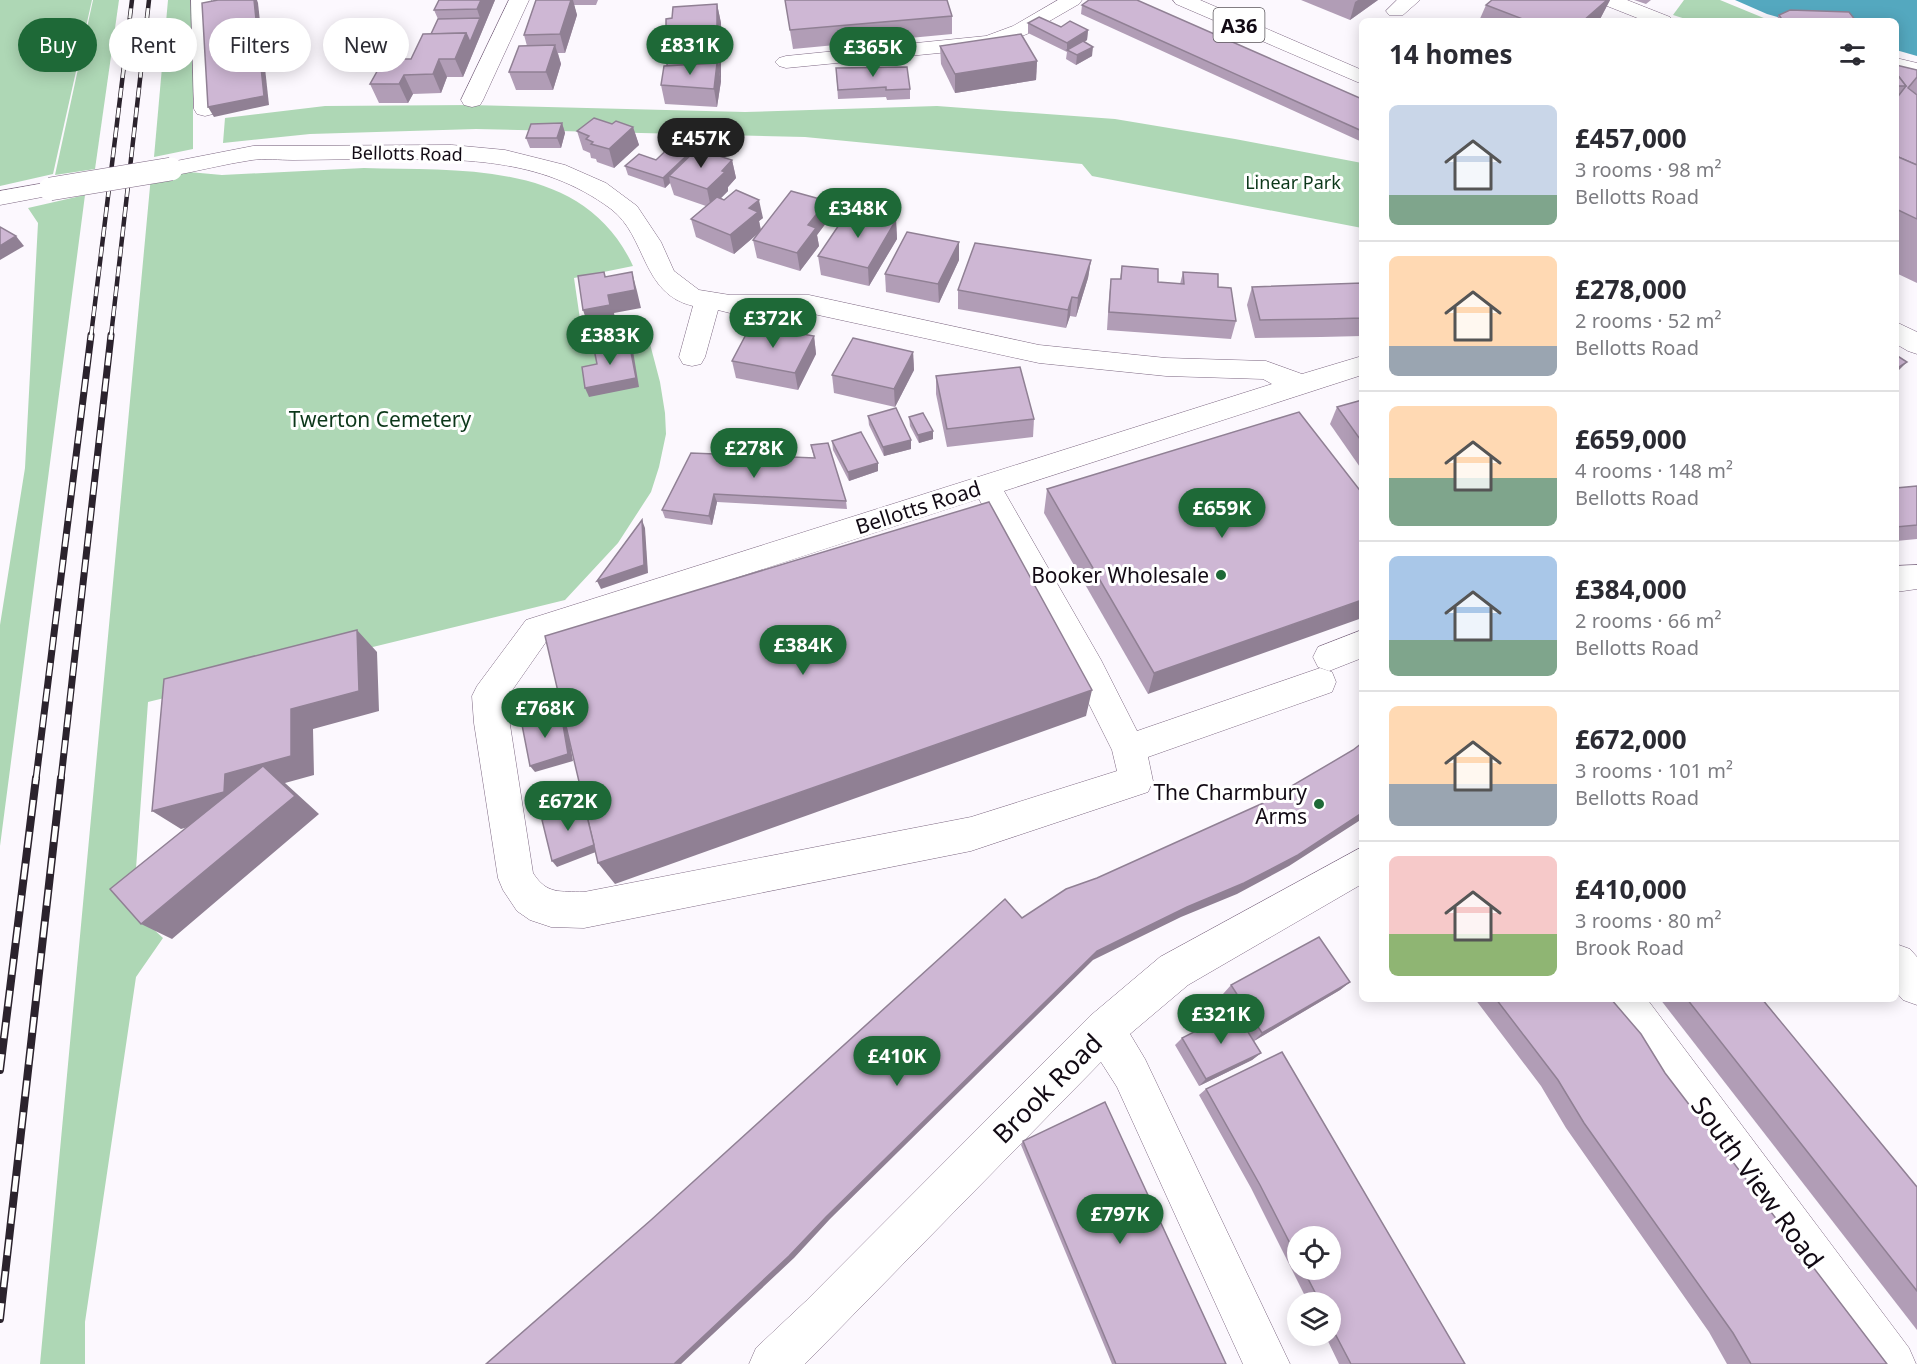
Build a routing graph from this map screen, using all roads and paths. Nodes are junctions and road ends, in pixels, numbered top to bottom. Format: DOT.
graph roads {
  1 [pos="201,0"];
  2 [pos="519,0"];
  3 [pos="1072,0"];
  4 [pos="1183,0"];
  5 [pos="1617,3"];
  6 [pos="1655,18"];
  7 [pos="786,62"];
  8 [pos="1899,65"];
  9 [pos="1917,69"];
  10 [pos="1359,77"];
  11 [pos="472,100"];
  12 [pos="205,109"];
  13 [pos="0,198"];
  14 [pos="708,300"];
  15 [pos="1899,334"];
  16 [pos="1917,345"];
  17 [pos="692,357"];
  18 [pos="1359,366"];
  19 [pos="1299,384"];
  20 [pos="986,486"];
  21 [pos="1917,577"];
  22 [pos="1899,579"];
  23 [pos="1359,646"];
  24 [pos="1129,749"];
  25 [pos="1359,866"];
  26 [pos="1899,966"];
  27 [pos="1917,986"];
  28 [pos="1625,1002"];
  29 [pos="1104,1030"];
  30 [pos="772,1364"];
  31 [pos="1268,1364"];
  32 [pos="1893,1364"];
  1 -- 12 [label="main road"];
  2 -- 11 [label="main road"];
  3 -- 7 [label="main road"];
  4 -- 10 [label="main road, A36"];
  5 -- 6 [label="main road"];
  8 -- 9 [label="main road"];
  13 -- 14 [label="main road, Bellotts Road, bridge"];
  14 -- 17 [label="main road"];
  14 -- 19 [label="main road, Bellotts Road"];
  15 -- 16 [label="main road"];
  18 -- 19 [label="main road, Bellotts Road"];
  19 -- 20 [label="main road, Bellotts Road"];
  20 -- 24 [label="main road"];
  20 -- 24 [label="main road, Bellotts Road"];
  21 -- 22 [label="main road"];
  23 -- 24 [label="main road"];
  25 -- 29 [label="main road, Brook Road"];
  26 -- 27 [label="main road"];
  28 -- 32 [label="main road, South View Road"];
  29 -- 30 [label="main road, Brook Road"];
  29 -- 31 [label="main road"];
}
